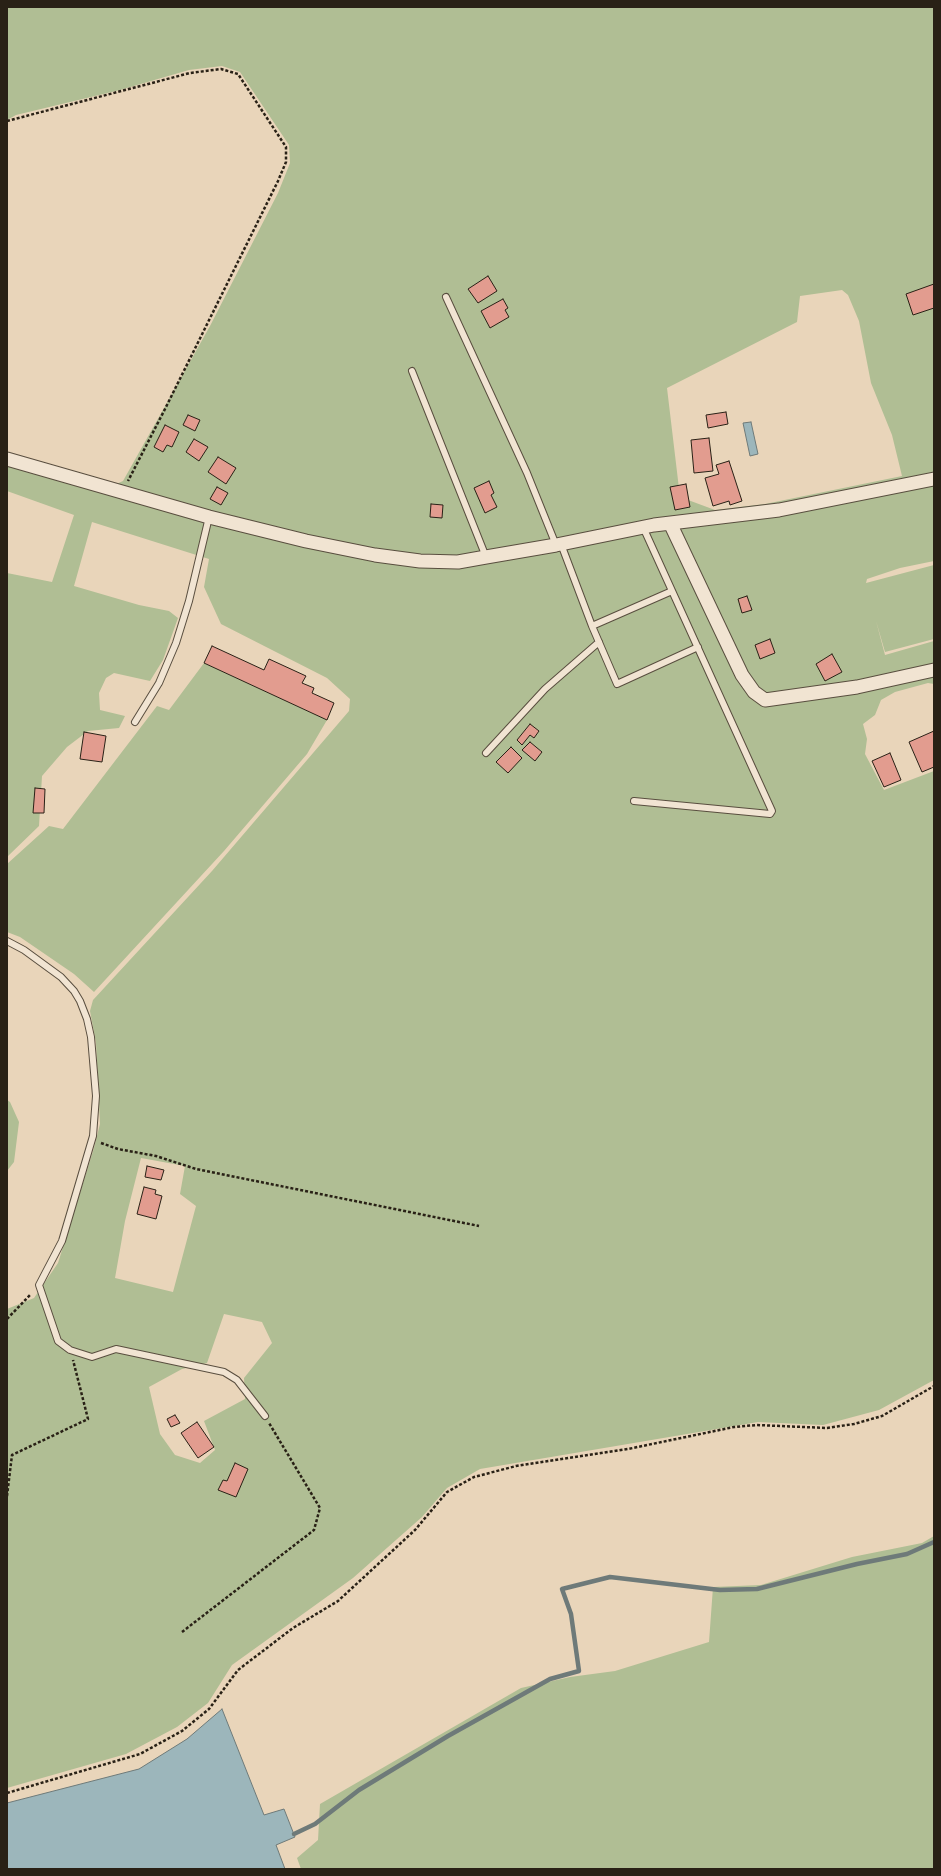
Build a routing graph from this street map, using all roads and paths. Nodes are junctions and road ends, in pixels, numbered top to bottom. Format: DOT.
graph roads {
  1 [pos="7,121"];
  2 [pos="446,297"];
  3 [pos="412,371"];
  4 [pos="7,459"];
  5 [pos="934,479"];
  6 [pos="122,492"];
  7 [pos="209,517"];
  8 [pos="670,523"];
  9 [pos="643,527"];
  10 [pos="559,545"];
  11 [pos="486,558"];
  12 [pos="672,591"];
  13 [pos="592,626"];
  14 [pos="599,642"];
  15 [pos="698,647"];
  16 [pos="934,670"];
  17 [pos="134,722"];
  18 [pos="486,753"];
  19 [pos="634,801"];
  20 [pos="7,941"];
  21 [pos="93,1136"];
  22 [pos="479,1226"];
  23 [pos="39,1285"];
  24 [pos="7,1320"];
  25 [pos="70,1350"];
  26 [pos="934,1386"];
  27 [pos="265,1416"];
  28 [pos="7,1496"];
  29 [pos="182,1632"];
  30 [pos="7,1793"];
  1 -- 6 [label="path"];
  2 -- 10 [label="lane"];
  3 -- 11 [label="lane"];
  4 -- 6 [label="street"];
  5 -- 8 [label="street"];
  6 -- 7 [label="street"];
  7 -- 11 [label="street"];
  7 -- 17 [label="lane"];
  8 -- 9 [label="street"];
  8 -- 16 [label="street"];
  9 -- 10 [label="street"];
  9 -- 12 [label="lane"];
  10 -- 11 [label="street"];
  10 -- 13 [label="lane"];
  12 -- 13 [label="lane"];
  12 -- 15 [label="lane"];
  13 -- 14 [label="lane"];
  14 -- 15 [label="lane"];
  14 -- 18 [label="lane"];
  15 -- 19 [label="lane"];
  20 -- 21 [label="lane"];
  21 -- 22 [label="path"];
  21 -- 23 [label="lane"];
  23 -- 24 [label="path"];
  23 -- 25 [label="lane"];
  25 -- 27 [label="lane"];
  25 -- 28 [label="path"];
  26 -- 30 [label="path"];
  27 -- 29 [label="path"];
}
